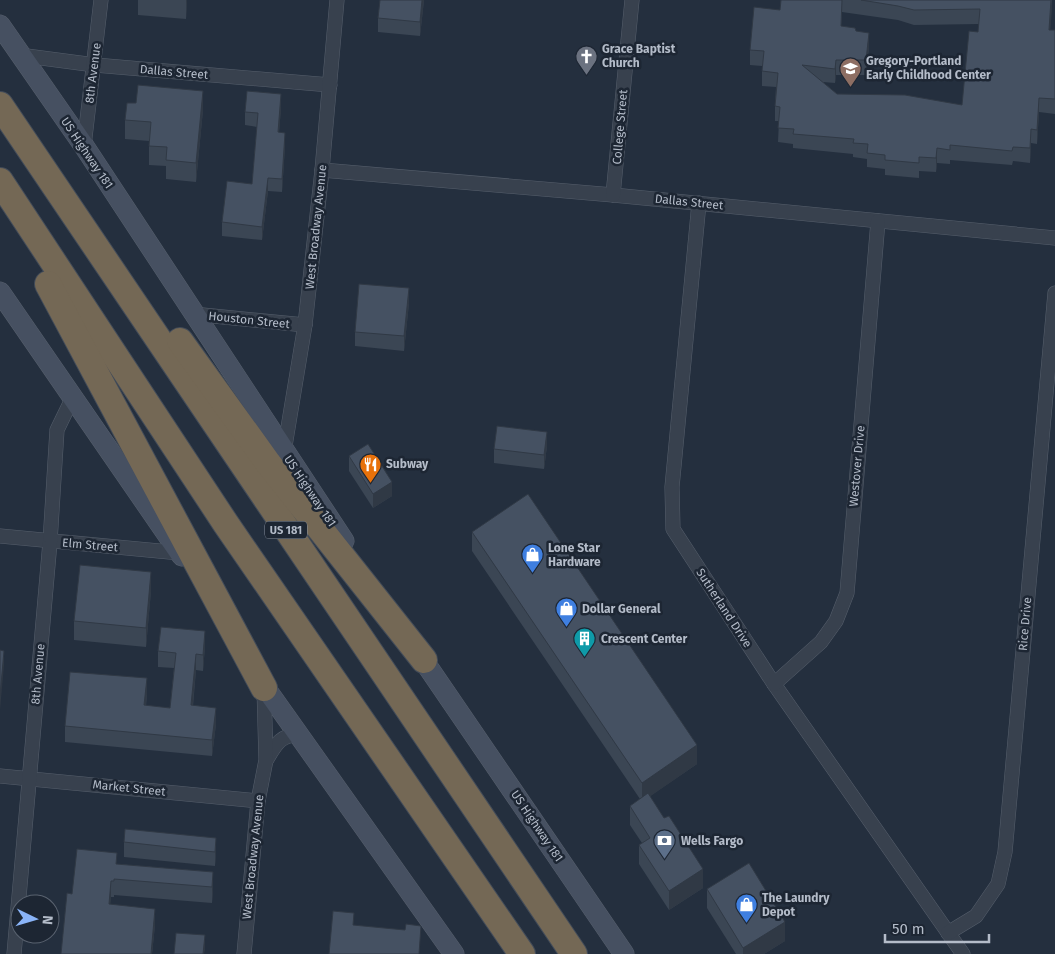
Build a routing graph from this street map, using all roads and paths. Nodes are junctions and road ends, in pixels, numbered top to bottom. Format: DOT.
graph roads {
  1 [pos="101,0"];
  2 [pos="337,0"];
  3 [pos="632,0"];
  4 [pos="0,25"];
  5 [pos="19,55"];
  6 [pos="95,65"];
  7 [pos="330,85"];
  8 [pos="0,93"];
  9 [pos="0,105"];
  10 [pos="84,146"];
  11 [pos="322,170"];
  12 [pos="0,181"];
  13 [pos="613,195"];
  14 [pos="699,203"];
  15 [pos="0,204"];
  16 [pos="878,221"];
  17 [pos="1055,238"];
  18 [pos="0,292"];
  19 [pos="1055,293"];
  20 [pos="193,314"];
  21 [pos="305,325"];
  22 [pos="73,397"];
  23 [pos="284,452"];
  24 [pos="0,536"];
  25 [pos="50,542"];
  26 [pos="180,553"];
  27 [pos="424,660"];
  28 [pos="774,684"];
  29 [pos="264,688"];
  30 [pos="298,734"];
  31 [pos="266,760"];
  32 [pos="0,776"];
  33 [pos="29,778"];
  34 [pos="258,801"];
  35 [pos="948,933"];
  36 [pos="14,954"];
  37 [pos="244,954"];
  38 [pos="454,954"];
  39 [pos="522,954"];
  40 [pos="574,954"];
  41 [pos="624,954"];
  42 [pos="963,954"];
  1 -- 6 [label="street, 8th Avenue"];
  2 -- 7 [label="street, West Broadway Avenue"];
  3 -- 13 [label="street, College Street"];
  4 -- 5 [label="main road, US Highway 181"];
  5 -- 6 [label="street, Dallas Street"];
  5 -- 10 [label="main road, US Highway 181"];
  6 -- 7 [label="street, Dallas Street"];
  6 -- 10 [label="street, 8th Avenue"];
  7 -- 11 [label="street, West Broadway Avenue"];
  8 -- 27 [label="highway"];
  9 -- 40 [label="highway, US 181"];
  10 -- 20 [label="main road, US Highway 181"];
  11 -- 13 [label="street, Dallas Street"];
  11 -- 21 [label="street, West Broadway Avenue"];
  12 -- 39 [label="highway"];
  13 -- 14 [label="street, Dallas Street"];
  14 -- 16 [label="street, Dallas Street"];
  14 -- 28 [label="street, Sutherland Drive"];
  15 -- 29 [label="highway"];
  16 -- 17 [label="street, Dallas Street"];
  16 -- 28 [label="street, Westover Drive"];
  18 -- 22 [label="main road"];
  19 -- 35 [label="street, Rice Drive"];
  20 -- 21 [label="street, Houston Street"];
  20 -- 23 [label="main road, US Highway 181"];
  21 -- 23 [label="street, West Broadway Avenue"];
  22 -- 25 [label="street, 8th Avenue"];
  22 -- 26 [label="main road"];
  23 -- 27 [label="main road, US Highway 181"];
  24 -- 25 [label="street, Elm Street"];
  25 -- 26 [label="street, Elm Street"];
  25 -- 33 [label="street, 8th Avenue"];
  26 -- 29 [label="main road"];
  27 -- 41 [label="main road, US Highway 181"];
  28 -- 35 [label="street, Sutherland Drive"];
  29 -- 30 [label="main road"];
  29 -- 31 [label="street, West Broadway Avenue"];
  30 -- 31 [label="street, West Broadway Avenue"];
  30 -- 38 [label="main road"];
  31 -- 34 [label="street, West Broadway Avenue"];
  32 -- 33 [label="street, Market Street"];
  33 -- 34 [label="street, Market Street"];
  33 -- 36 [label="street, 8th Avenue"];
  34 -- 37 [label="street, West Broadway Avenue"];
  35 -- 42 [label="street, Sutherland Drive"];
}
